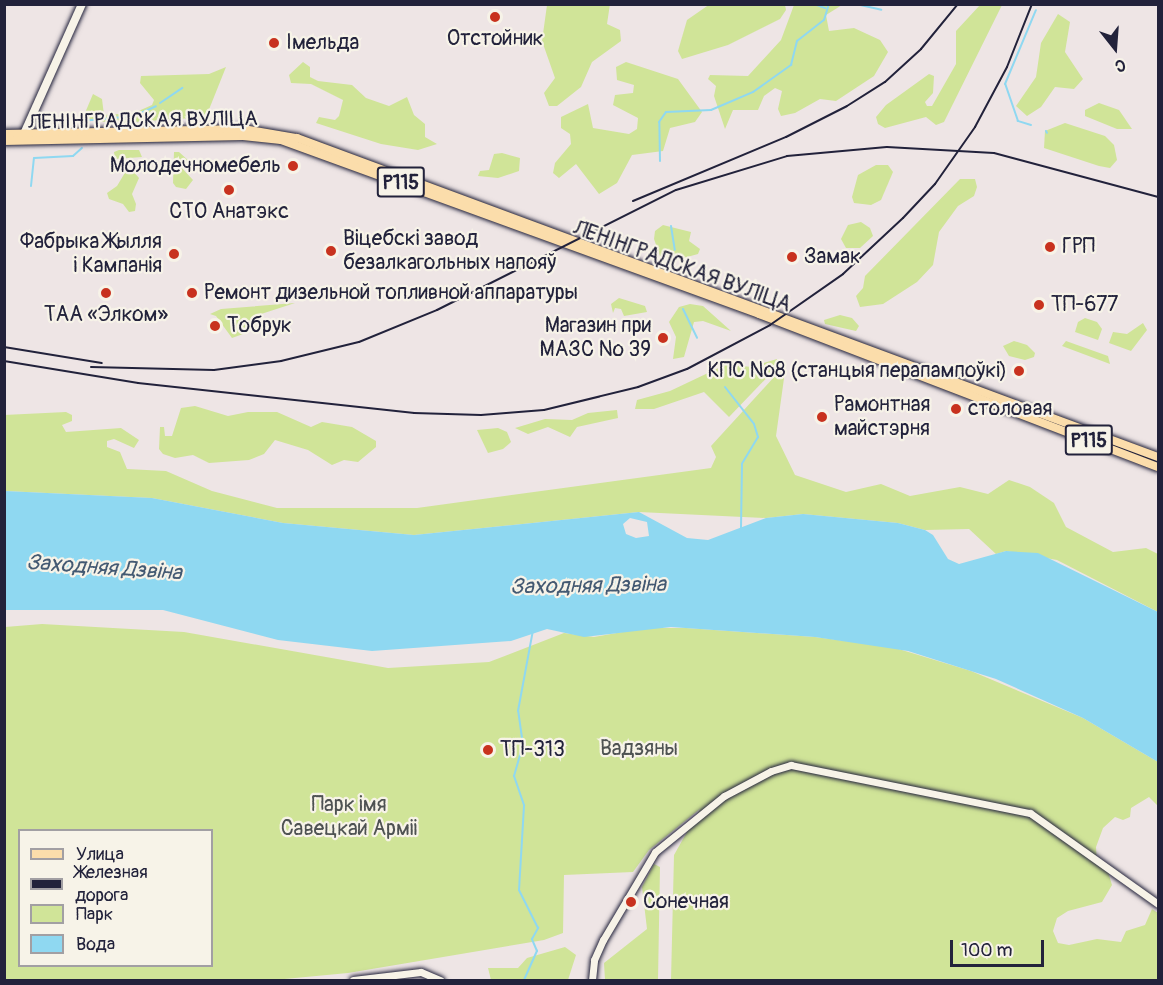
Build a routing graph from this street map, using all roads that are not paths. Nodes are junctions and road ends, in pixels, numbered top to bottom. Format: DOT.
graph roads {
  1 [pos="82,4"];
  2 [pos="4,134"];
  3 [pos="23,137"];
  4 [pos="4,141"];
  5 [pos="1158,457"];
  6 [pos="1158,467"];
  7 [pos="1158,904"];
  8 [pos="353,981"];
  9 [pos="440,981"];
  10 [pos="592,981"];
  1 -- 3 [label="main road"];
  2 -- 3 [label="main road, ЛЕНІНГРАДСКАЯ ВУЛІЦА / Р115"];
  3 -- 4 [label="main road, ЛЕНІНГРАДСКАЯ ВУЛІЦА / Р115"];
  3 -- 5 [label="main road, ЛЕНІНГРАДСКАЯ ВУЛІЦА / Р115"];
  3 -- 6 [label="main road, ЛЕНІНГРАДСКАЯ ВУЛІЦА / Р115"];
  7 -- 10 [label="street"];
  8 -- 9 [label="street"];
}
